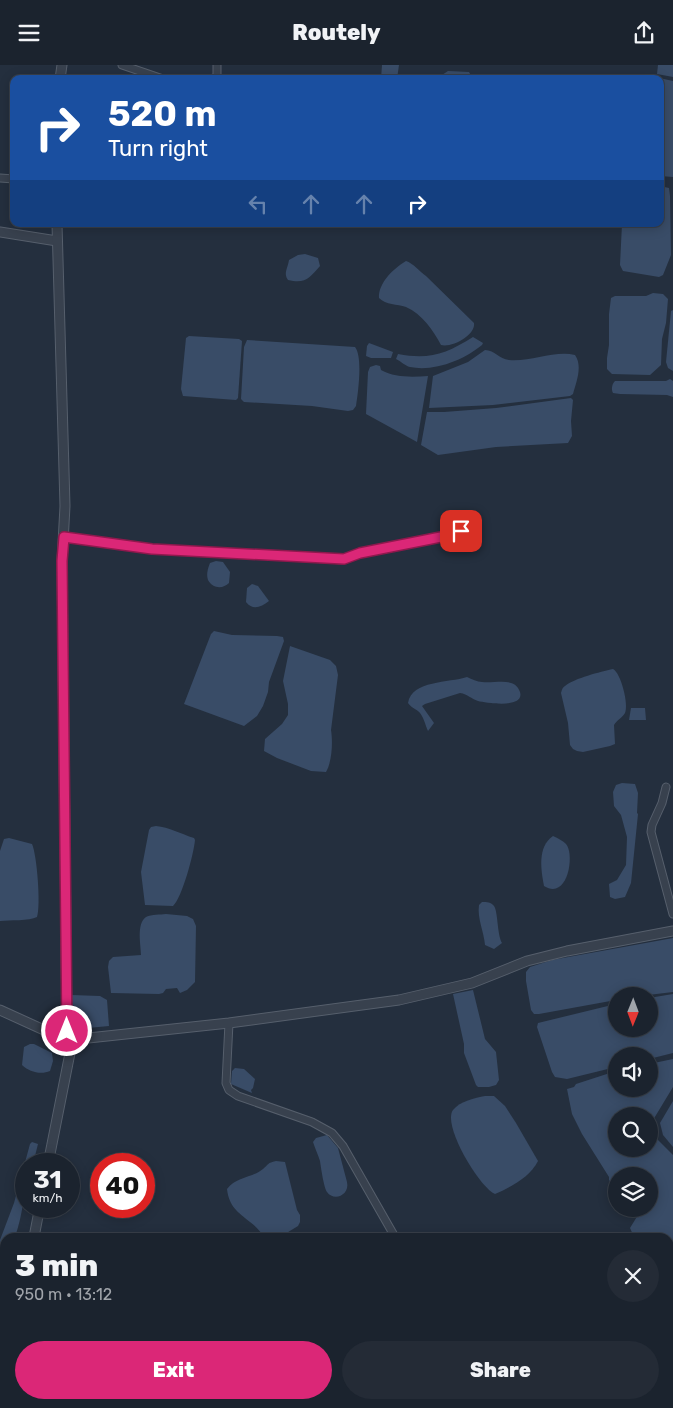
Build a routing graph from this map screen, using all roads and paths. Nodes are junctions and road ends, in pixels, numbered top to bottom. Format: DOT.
graph roads {
  1 [pos="122,65"];
  2 [pos="151,75"];
  3 [pos="56,227"];
  4 [pos="0,232"];
  5 [pos="57,241"];
  6 [pos="461,531"];
  7 [pos="64,537"];
  8 [pos="666,787"];
  9 [pos="673,914"];
  10 [pos="673,931"];
  11 [pos="0,1010"];
  12 [pos="229,1023"];
  13 [pos="68,1037"];
  14 [pos="50,1153"];
  15 [pos="38,1218"];
  16 [pos="35,1233"];
  17 [pos="393,1233"];
  1 -- 2 [label="street"];
  3 -- 5 [label="street"];
  4 -- 5 [label="street"];
  5 -- 7 [label="street"];
  6 -- 7 [label="street"];
  7 -- 13 [label="street"];
  8 -- 9 [label="street"];
  10 -- 12 [label="street"];
  11 -- 13 [label="street"];
  12 -- 13 [label="street"];
  12 -- 17 [label="street"];
  13 -- 14 [label="street"];
  15 -- 16 [label="street"];
}
